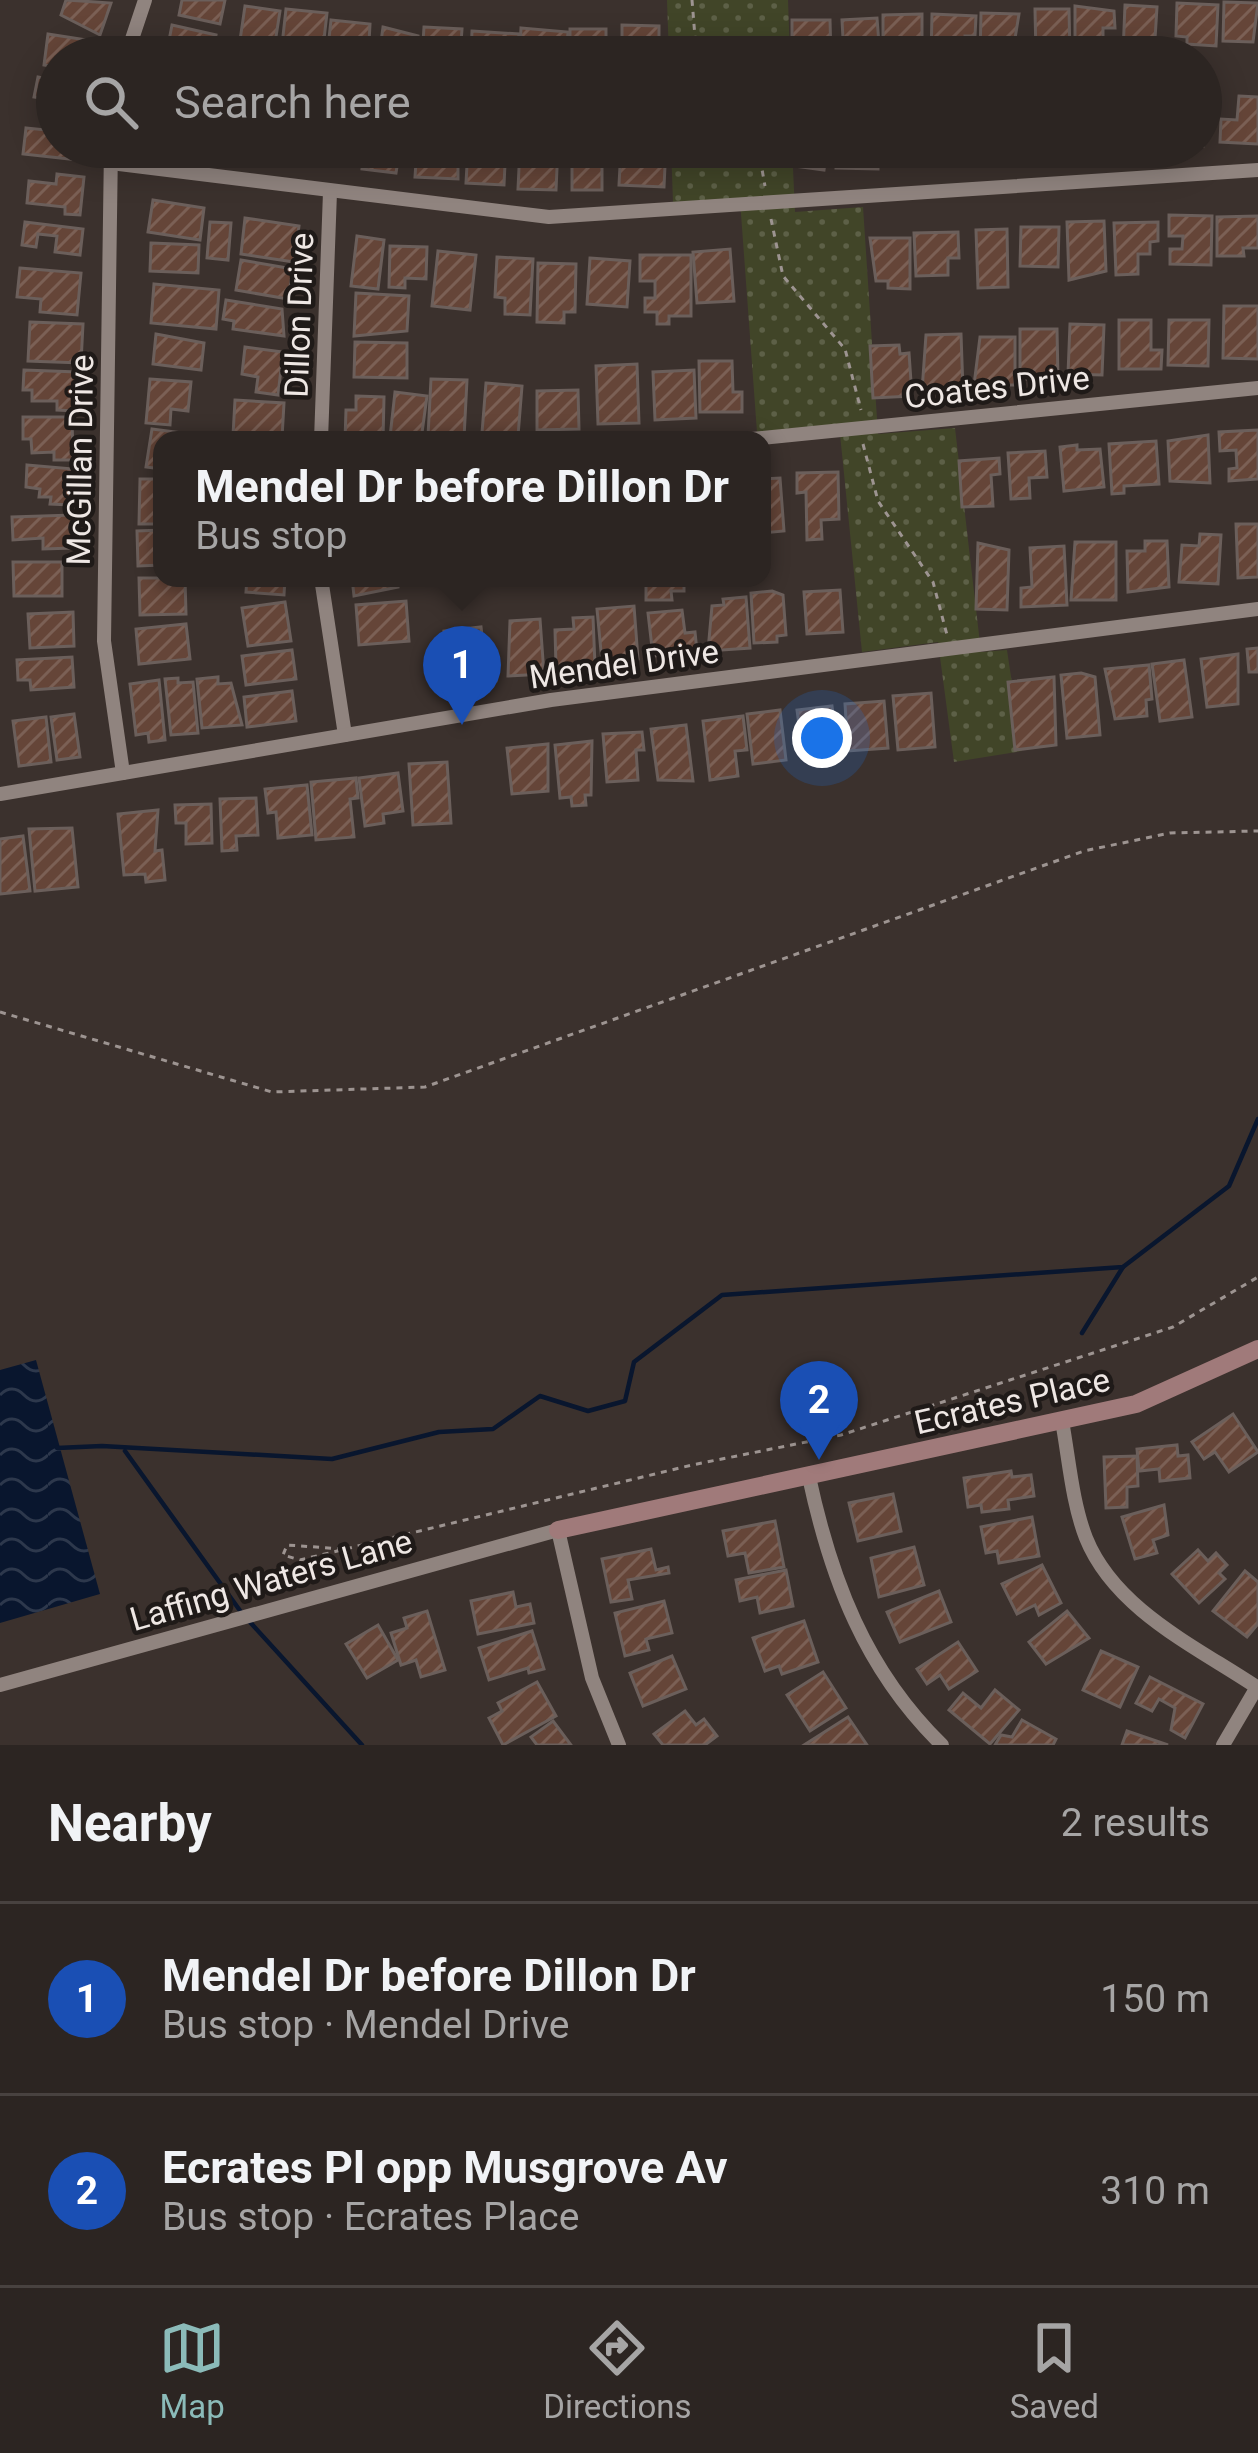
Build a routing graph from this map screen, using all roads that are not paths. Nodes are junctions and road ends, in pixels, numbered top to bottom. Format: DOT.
graph roads {
  1 [pos="145,0"];
  2 [pos="133,36"];
  3 [pos="111,168"];
  4 [pos="188,168"];
  5 [pos="1258,170"];
  6 [pos="330,192"];
  7 [pos="1258,388"];
  8 [pos="321,431"];
  9 [pos="771,437"];
  10 [pos="323,587"];
  11 [pos="1258,609"];
  12 [pos="345,735"];
  13 [pos="123,773"];
  14 [pos="0,794"];
  15 [pos="1258,1349"];
  16 [pos="1062,1421"];
  17 [pos="809,1477"];
  18 [pos="558,1530"];
  19 [pos="0,1685"];
  20 [pos="1258,1687"];
  21 [pos="619,1745"];
  22 [pos="942,1745"];
  23 [pos="1223,1745"];
  1 -- 2 [label="street"];
  3 -- 13 [label="street, McGillan Drive"];
  4 -- 6 [label="street"];
  5 -- 6 [label="street"];
  6 -- 8 [label="street, Dillon Drive"];
  7 -- 9 [label="street, Coates Drive"];
  10 -- 12 [label="street"];
  11 -- 12 [label="street, Mendel Drive"];
  12 -- 13 [label="street, Mendel Drive"];
  13 -- 14 [label="street, Mendel Drive"];
  15 -- 16 [label="street, Ecrates Place"];
  16 -- 17 [label="street, Ecrates Place"];
  16 -- 20 [label="street"];
  17 -- 18 [label="street, Ecrates Place"];
  17 -- 22 [label="street"];
  18 -- 19 [label="street, Laffing Waters Lane"];
  18 -- 21 [label="street"];
  20 -- 23 [label="street"];
}
